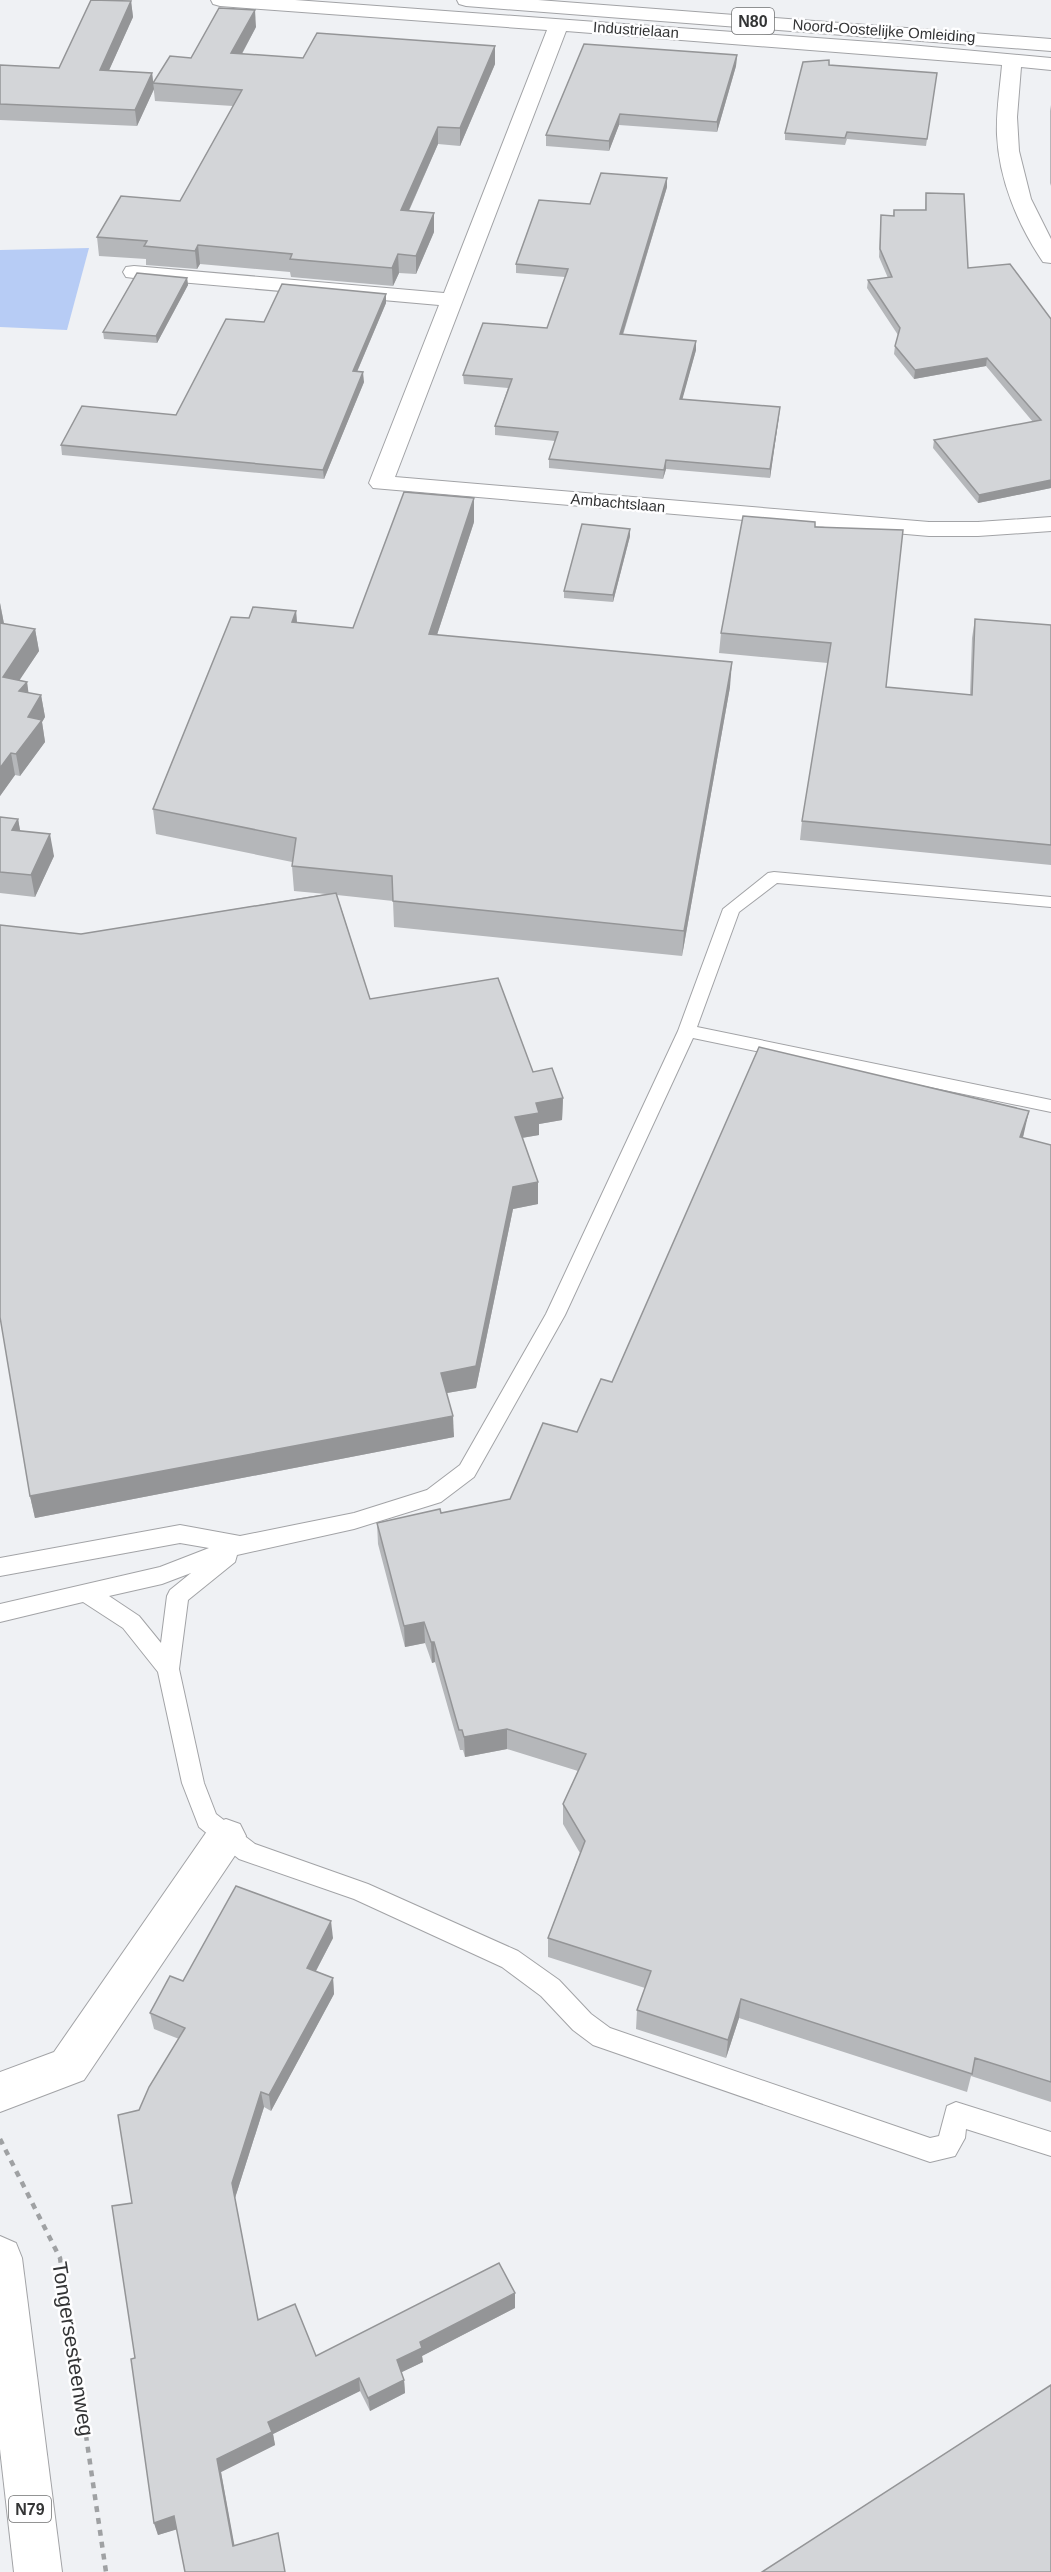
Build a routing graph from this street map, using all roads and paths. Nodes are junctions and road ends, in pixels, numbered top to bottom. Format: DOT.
graph roads {
  1 [pos="220,0"];
  2 [pos="466,0"];
  3 [pos="702,0"];
  4 [pos="741,3"];
  5 [pos="984,22"];
  6 [pos="559,24"];
  7 [pos="1051,27"];
  8 [pos="1051,45"];
  9 [pos="1012,60"];
  10 [pos="1051,64"];
  11 [pos="1051,257"];
  12 [pos="134,272"];
  13 [pos="453,300"];
  14 [pos="1051,524"];
  15 [pos="1051,902"];
  16 [pos="687,1031"];
  17 [pos="1051,1107"];
  18 [pos="240,1545"];
  19 [pos="0,1567"];
  20 [pos="88,1594"];
  21 [pos="0,1613"];
  22 [pos="168,1669"];
  23 [pos="226,1836"];
  24 [pos="0,2092"];
  25 [pos="0,2139"];
  26 [pos="1051,2144"];
  27 [pos="0,2258"];
  28 [pos="38,2572"];
  29 [pos="106,2572"];
  1 -- 6 [label="street, Industrielaan"];
  2 -- 8 [label="street, Noord-Oostelijke Omleiding / N80"];
  3 -- 4 [label="street, N80"];
  5 -- 7 [label="street, Noord-Oostelijke Omleiding"];
  6 -- 9 [label="street, Industrielaan"];
  6 -- 13 [label="street, Ambachtslaan"];
  9 -- 10 [label="street, Industrielaan"];
  9 -- 11 [label="street"];
  12 -- 13 [label="street"];
  13 -- 14 [label="street, Ambachtslaan"];
  15 -- 16 [label="lane"];
  16 -- 17 [label="lane"];
  16 -- 18 [label="lane"];
  18 -- 19 [label="lane"];
  18 -- 20 [label="lane"];
  18 -- 22 [label="lane"];
  20 -- 21 [label="lane"];
  20 -- 22 [label="lane"];
  22 -- 23 [label="lane"];
  23 -- 24 [label="street"];
  23 -- 26 [label="lane"];
  25 -- 29 [label="path, Tongersesteenweg"];
  27 -- 28 [label="street, N79"];
}
